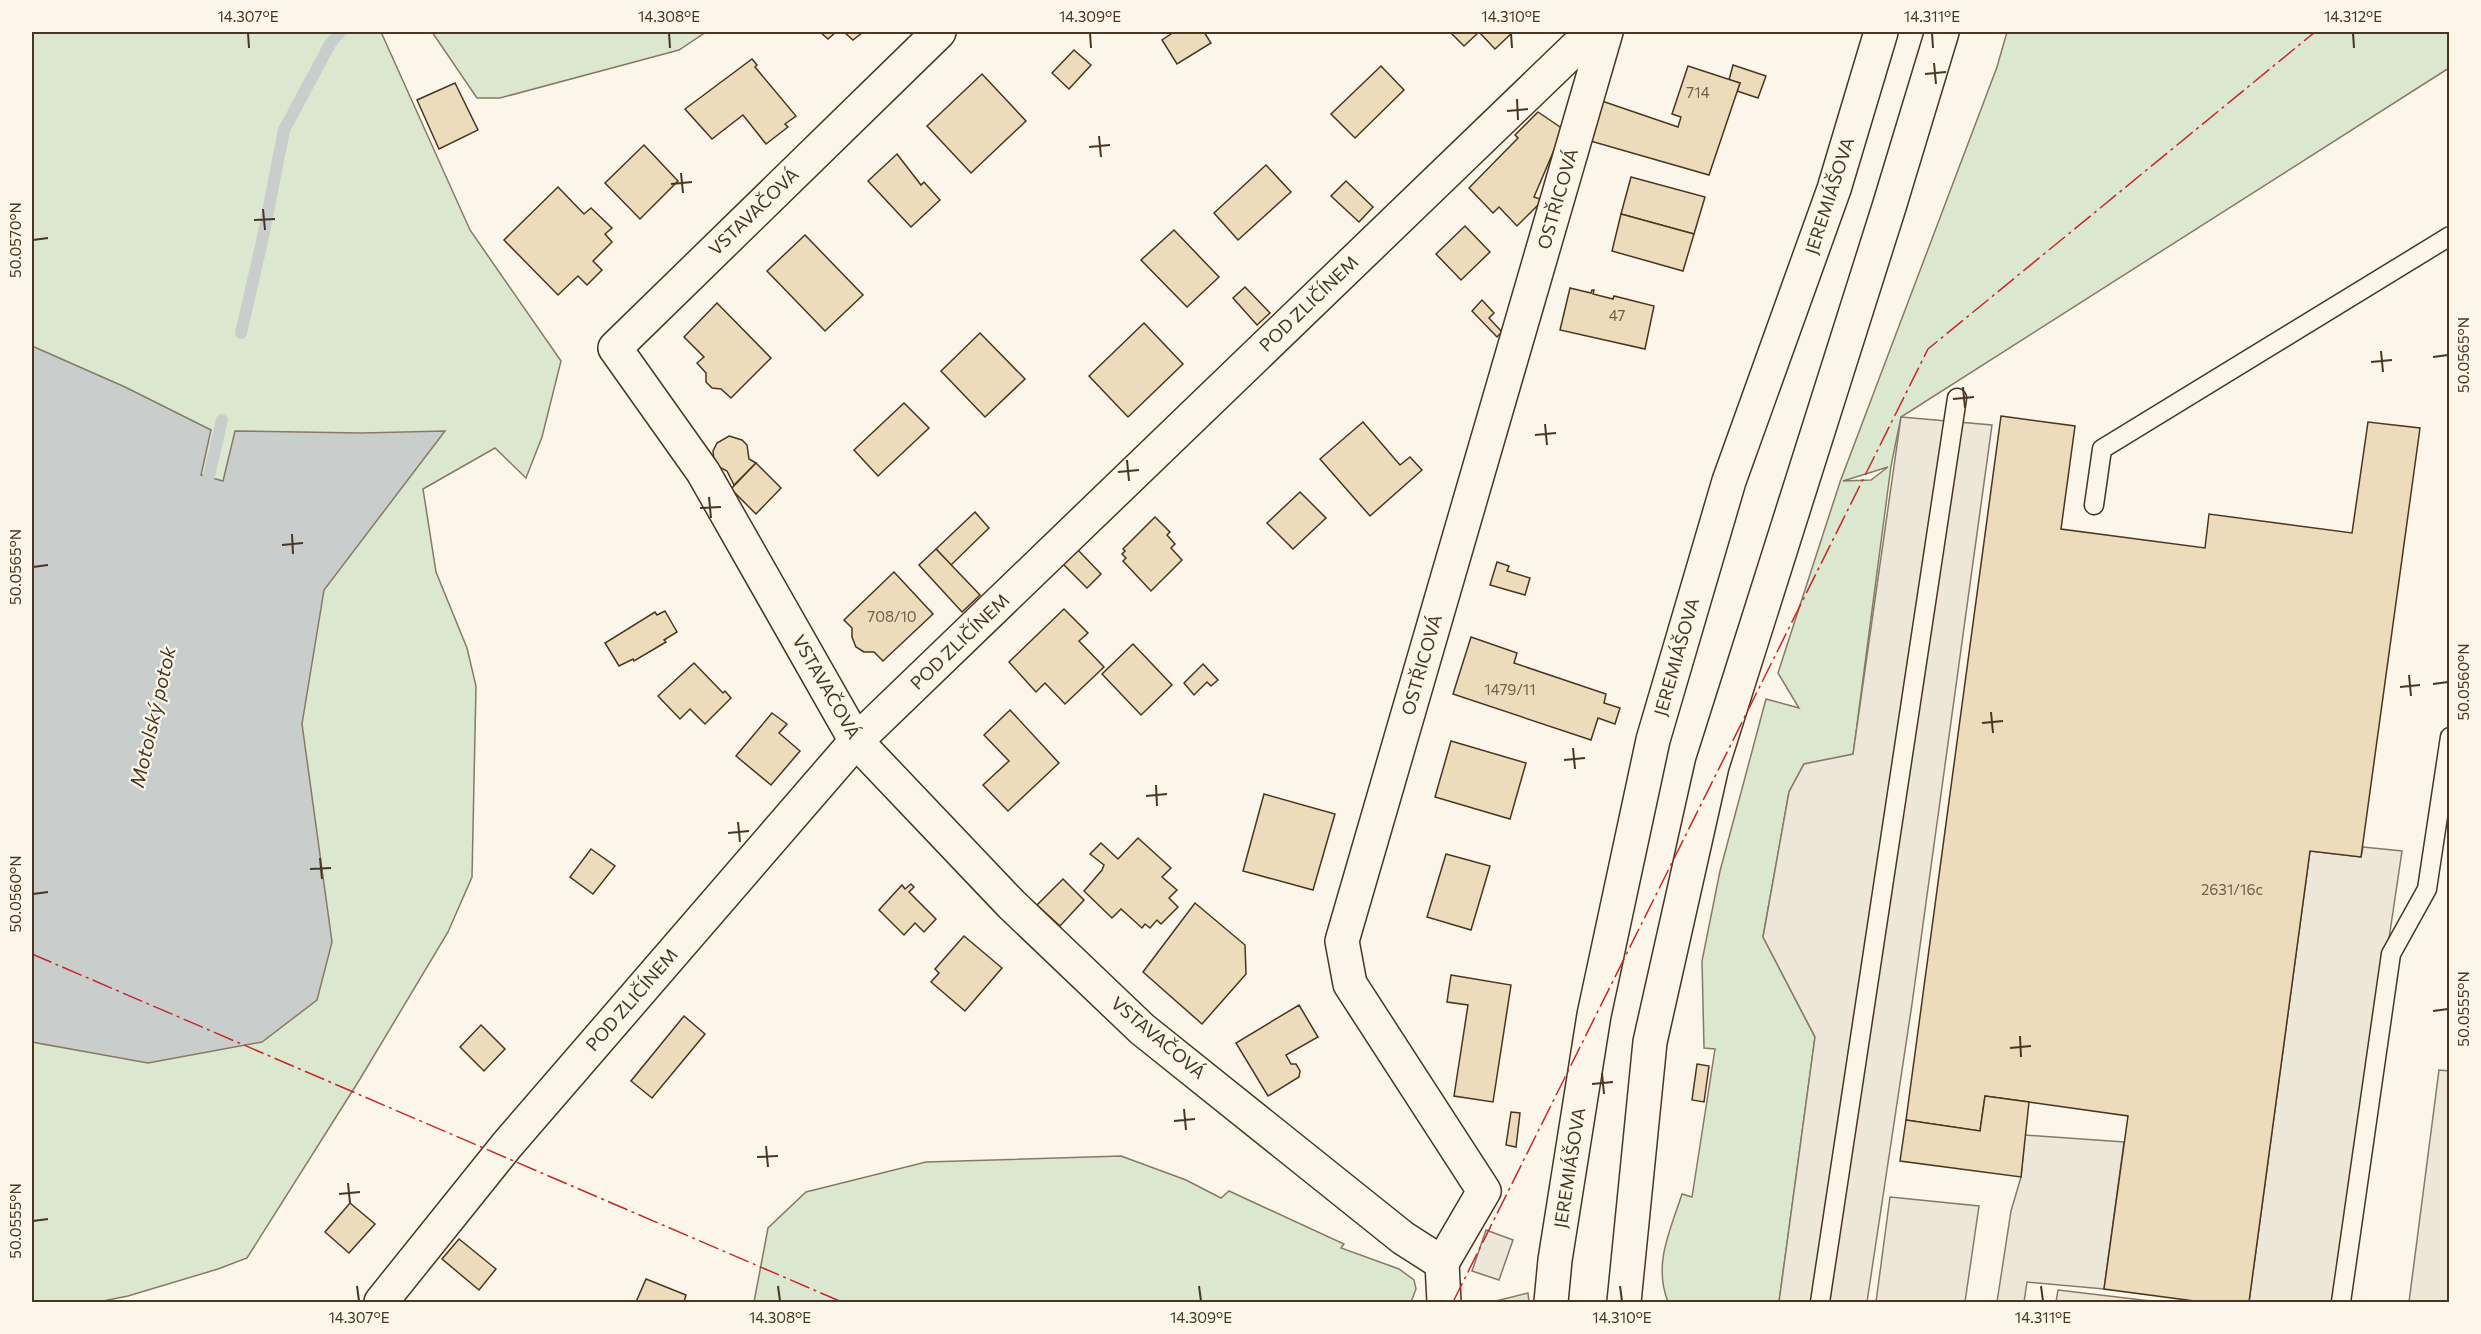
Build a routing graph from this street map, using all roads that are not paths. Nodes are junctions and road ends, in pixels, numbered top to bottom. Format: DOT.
graph roads {
  1 [pos="939,32"];
  2 [pos="1592,32"];
  3 [pos="1606,32"];
  4 [pos="1881,32"];
  5 [pos="1942,32"];
  6 [pos="2450,236"];
  7 [pos="1957,398"];
  8 [pos="2094,505"];
  9 [pos="2450,737"];
  10 [pos="856,741"];
  11 [pos="1442,1263"];
  12 [pos="381,1302"];
  13 [pos="1444,1302"];
  14 [pos="1551,1302"];
  15 [pos="1624,1302"];
  16 [pos="1820,1302"];
  17 [pos="2341,1302"];
  1 -- 10 [label="street, VSTAVAČOVÁ"];
  2 -- 10 [label="street, POD ZLIČÍNEM"];
  3 -- 11 [label="street, OSTŘICOVÁ"];
  4 -- 14 [label="street, JEREMIÁŠOVA"];
  5 -- 15 [label="street"];
  6 -- 8 [label="lane"];
  7 -- 16 [label="lane"];
  9 -- 17 [label="lane"];
  10 -- 11 [label="street, VSTAVAČOVÁ"];
  10 -- 12 [label="street, POD ZLIČÍNEM"];
  11 -- 13 [label="street"];
}
